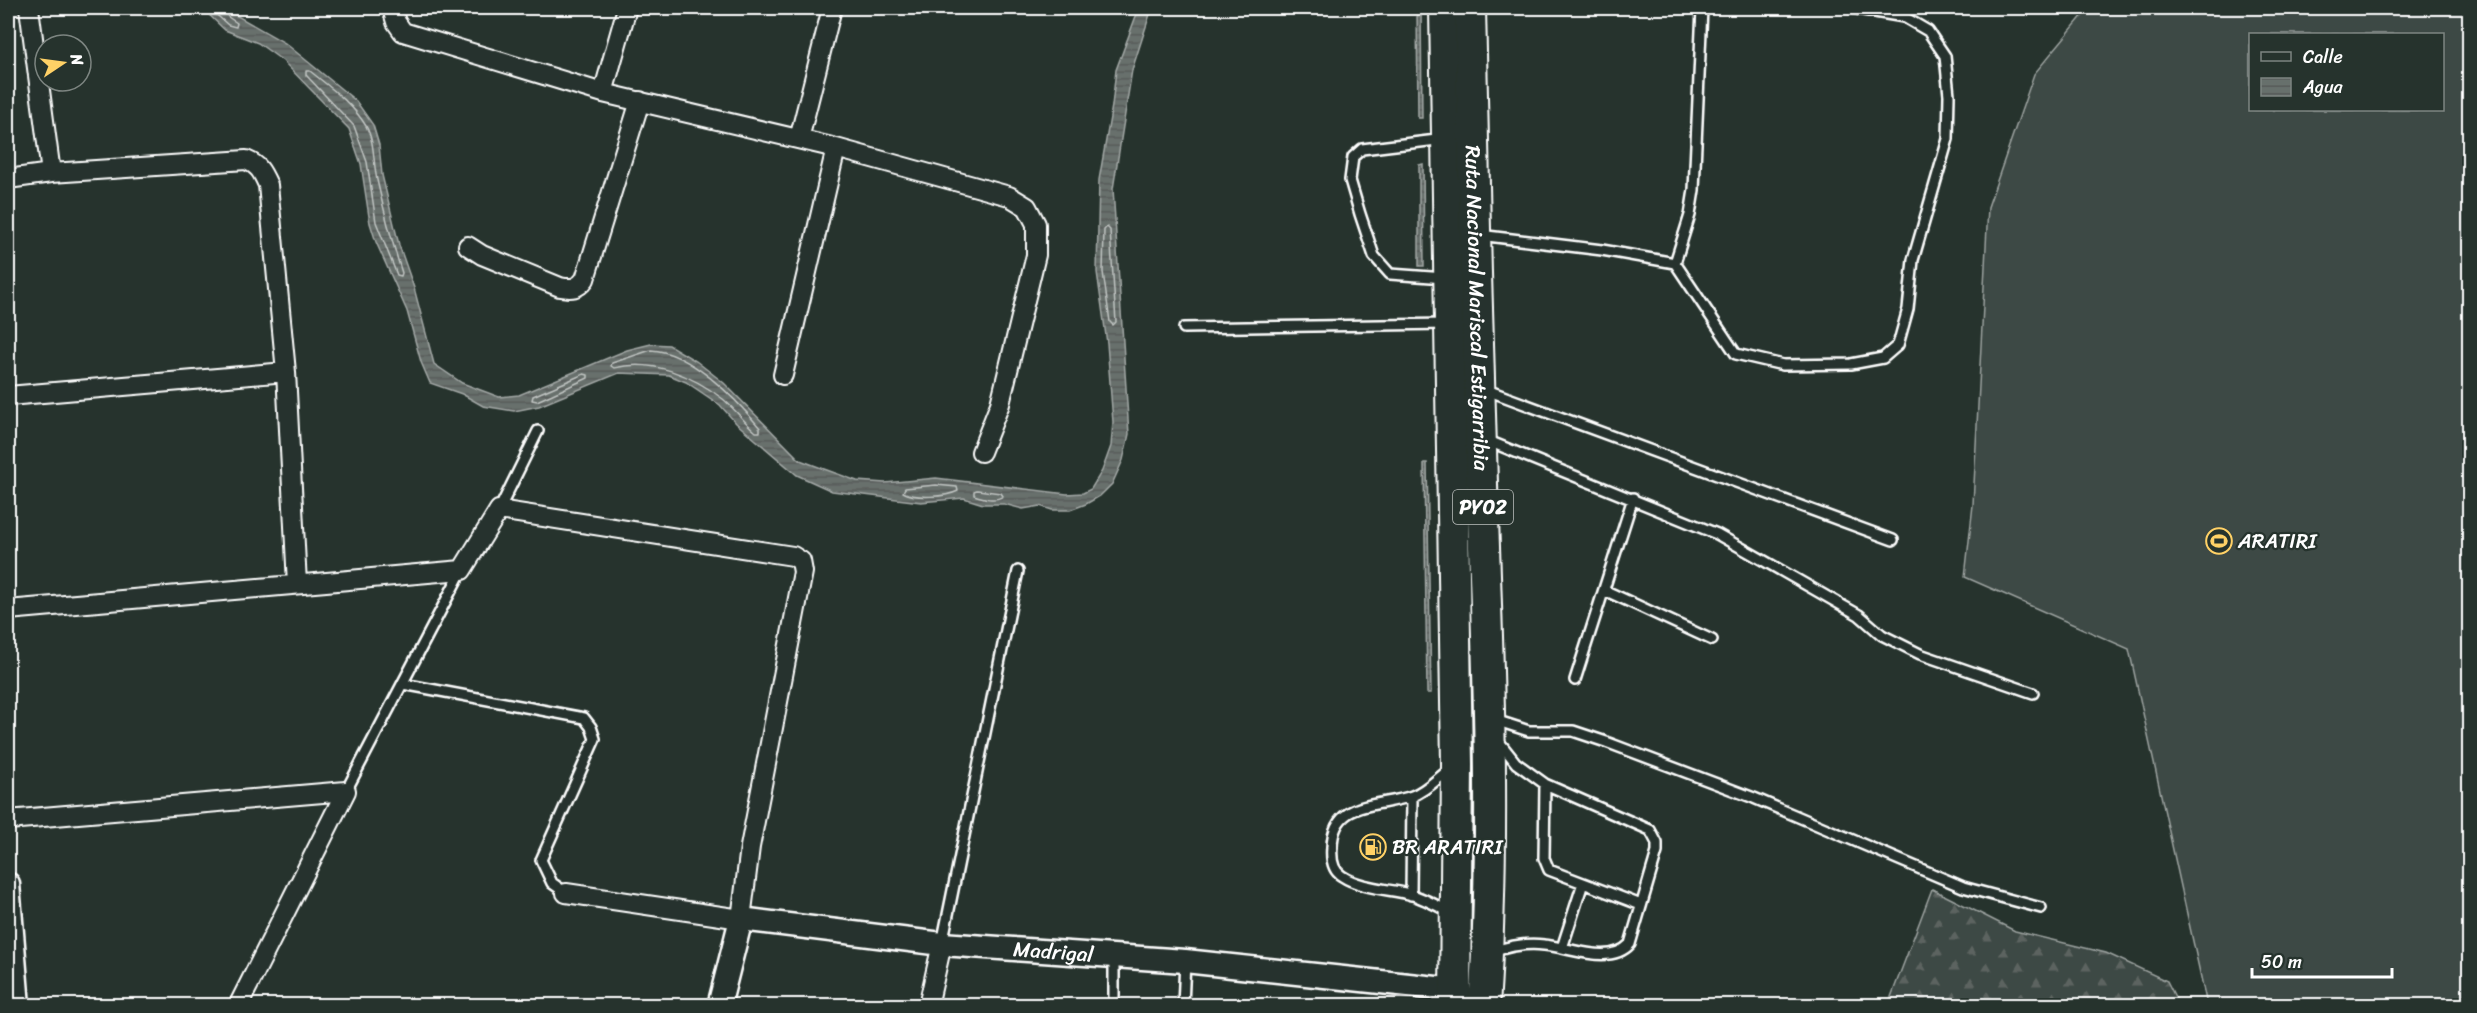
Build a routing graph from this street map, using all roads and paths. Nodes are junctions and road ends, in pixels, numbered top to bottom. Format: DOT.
graph roads {
  1 [pos="29,8"];
  2 [pos="392,8"];
  3 [pos="627,8"];
  4 [pos="832,8"];
  5 [pos="1445,8"];
  6 [pos="1470,8"];
  7 [pos="1702,8"];
  8 [pos="1851,8"];
  9 [pos="603,93"];
  10 [pos="640,102"];
  11 [pos="799,139"];
  12 [pos="1447,139"];
  13 [pos="836,148"];
  14 [pos="51,173"];
  15 [pos="8,179"];
  16 [pos="1474,235"];
  17 [pos="468,246"];
  18 [pos="1675,263"];
  19 [pos="1449,279"];
  20 [pos="1450,324"];
  21 [pos="1184,328"];
  22 [pos="286,372"];
  23 [pos="783,375"];
  24 [pos="1479,387"];
  25 [pos="8,396"];
  26 [pos="538,431"];
  27 [pos="1481,439"];
  28 [pos="981,452"];
  29 [pos="1633,498"];
  30 [pos="499,510"];
  31 [pos="1893,540"];
  32 [pos="462,570"];
  33 [pos="1018,571"];
  34 [pos="297,584"];
  35 [pos="1604,590"];
  36 [pos="8,610"];
  37 [pos="1712,640"];
  38 [pos="1575,680"];
  39 [pos="403,684"];
  40 [pos="2033,693"];
  41 [pos="1490,724"];
  42 [pos="1457,764"];
  43 [pos="1545,784"];
  44 [pos="346,791"];
  45 [pos="1412,796"];
  46 [pos="8,820"];
  47 [pos="1583,883"];
  48 [pos="8,884"];
  49 [pos="566,893"];
  50 [pos="1411,895"];
  51 [pos="1641,905"];
  52 [pos="2041,908"];
  53 [pos="1456,915"];
  54 [pos="741,919"];
  55 [pos="942,944"];
  56 [pos="1562,948"];
  57 [pos="1488,953"];
  58 [pos="1114,956"];
  59 [pos="1185,961"];
  60 [pos="1455,998"];
  61 [pos="18,1005"];
  62 [pos="238,1005"];
  63 [pos="719,1005"];
  64 [pos="928,1005"];
  65 [pos="1114,1005"];
  66 [pos="1183,1005"];
  67 [pos="1484,1005"];
  1 -- 14 [label="street"];
  2 -- 9 [label="street"];
  3 -- 9 [label="street"];
  4 -- 11 [label="street"];
  5 -- 12 [label="highway, Ruta Nacional Mariscal Estigarribia / PY02"];
  6 -- 16 [label="highway, Ruta Nacional Mariscal Estigarribia / PY02"];
  7 -- 18 [label="lane"];
  8 -- 18 [label="lane"];
  9 -- 10 [label="street"];
  10 -- 11 [label="street"];
  10 -- 17 [label="street"];
  11 -- 13 [label="street"];
  12 -- 19 [label="highway, Ruta Nacional Mariscal Estigarribia / PY02"];
  12 -- 19 [label="lane"];
  13 -- 23 [label="street"];
  13 -- 28 [label="street"];
  14 -- 15 [label="street"];
  14 -- 22 [label="street"];
  16 -- 18 [label="lane"];
  16 -- 24 [label="highway, Ruta Nacional Mariscal Estigarribia / PY02"];
  19 -- 20 [label="highway, Ruta Nacional Mariscal Estigarribia / PY02"];
  20 -- 21 [label="lane"];
  20 -- 42 [label="highway, Ruta Nacional Mariscal Estigarribia / PY02"];
  22 -- 25 [label="street"];
  22 -- 34 [label="street"];
  24 -- 27 [label="highway, Ruta Nacional Mariscal Estigarribia / PY02"];
  24 -- 31 [label="lane"];
  26 -- 30 [label="lane"];
  27 -- 29 [label="lane"];
  27 -- 41 [label="highway, Ruta Nacional Mariscal Estigarribia / PY02"];
  29 -- 35 [label="lane"];
  29 -- 40 [label="lane"];
  30 -- 32 [label="street"];
  30 -- 54 [label="street"];
  32 -- 34 [label="street"];
  32 -- 39 [label="lane"];
  33 -- 55 [label="lane"];
  34 -- 36 [label="street"];
  35 -- 37 [label="lane"];
  35 -- 38 [label="lane"];
  39 -- 44 [label="lane"];
  39 -- 49 [label="lane"];
  41 -- 43 [label="lane"];
  41 -- 52 [label="lane"];
  41 -- 57 [label="highway, Ruta Nacional Mariscal Estigarribia / PY02"];
  42 -- 45 [label="lane"];
  42 -- 53 [label="highway, Ruta Nacional Mariscal Estigarribia / PY02"];
  43 -- 47 [label="lane"];
  43 -- 51 [label="lane"];
  44 -- 46 [label="street"];
  44 -- 62 [label="street"];
  45 -- 50 [label="lane"];
  45 -- 50 [label="lane"];
  47 -- 51 [label="lane"];
  47 -- 56 [label="lane"];
  48 -- 61 [label="street"];
  49 -- 54 [label="street"];
  50 -- 53 [label="lane"];
  51 -- 56 [label="lane"];
  53 -- 60 [label="highway, Ruta Nacional Mariscal Estigarribia / PY02"];
  54 -- 55 [label="street, Madrigal"];
  54 -- 63 [label="street"];
  55 -- 58 [label="street, Madrigal"];
  55 -- 64 [label="street"];
  56 -- 57 [label="lane"];
  57 -- 67 [label="highway, Ruta Nacional Mariscal Estigarribia / PY02"];
  58 -- 59 [label="street, Madrigal"];
  58 -- 65 [label="lane"];
  59 -- 60 [label="street, Madrigal"];
  59 -- 66 [label="lane"];
}
